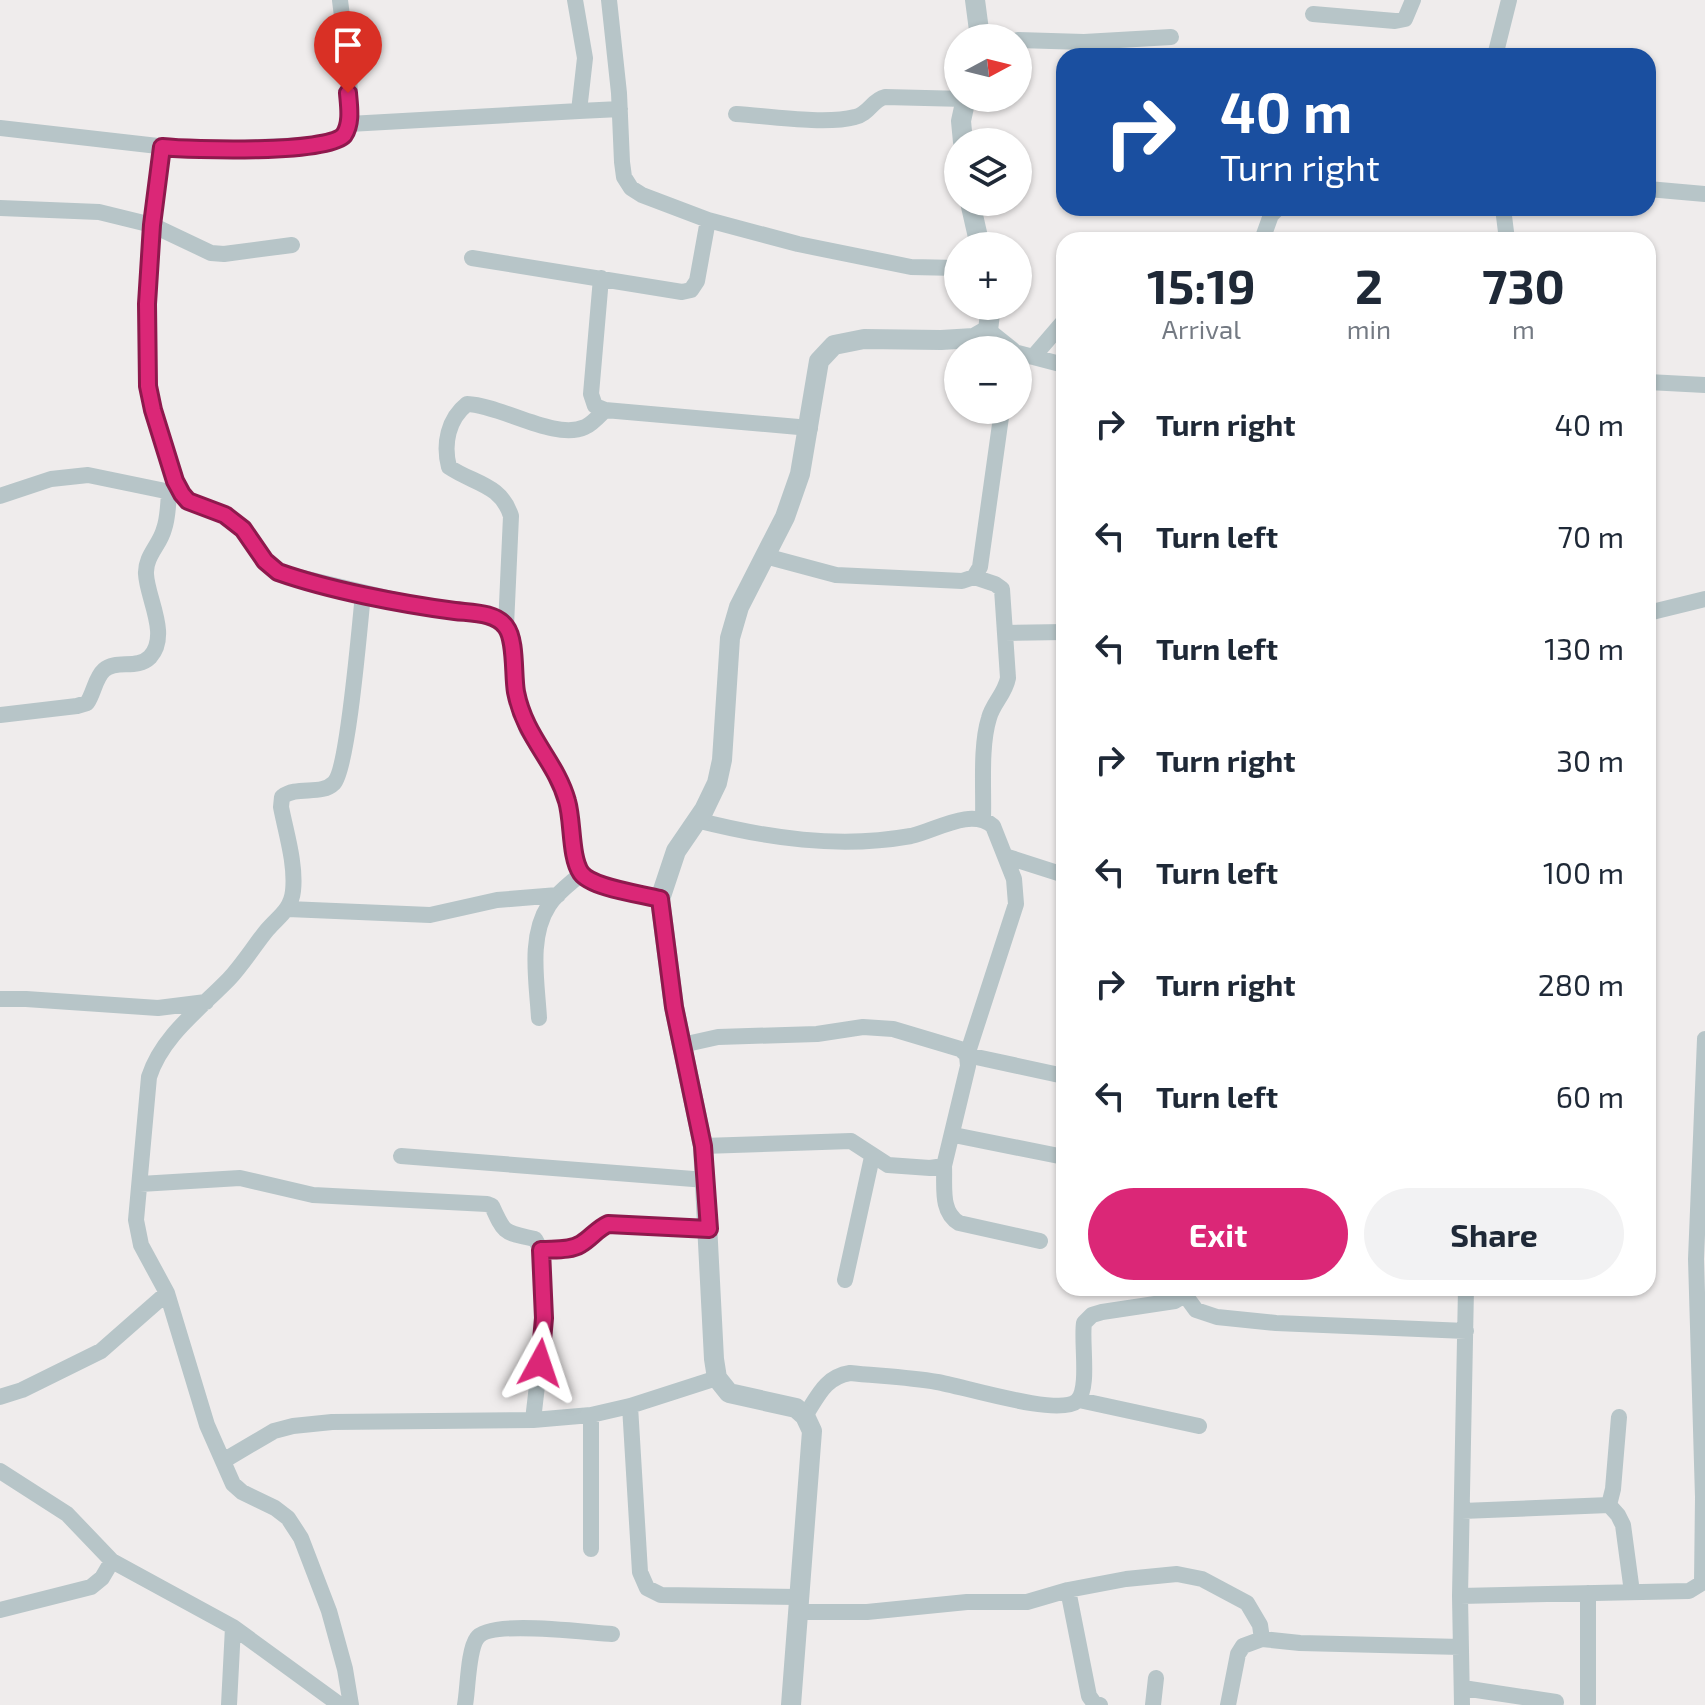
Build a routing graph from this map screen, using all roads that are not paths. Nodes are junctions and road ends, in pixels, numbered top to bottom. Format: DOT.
graph roads {
  1 [pos="340,0"];
  2 [pos="575,0"];
  3 [pos="609,0"];
  4 [pos="975,0"];
  5 [pos="1413,0"];
  6 [pos="1509,0"];
  7 [pos="1313,14"];
  8 [pos="978,24"];
  9 [pos="1171,37"];
  10 [pos="1032,40"];
  11 [pos="1497,48"];
  12 [pos="944,98"];
  13 [pos="620,109"];
  14 [pos="579,111"];
  15 [pos="736,114"];
  16 [pos="349,124"];
  17 [pos="0,128"];
  18 [pos="162,147"];
  19 [pos="1656,190"];
  20 [pos="1705,194"];
  21 [pos="0,208"];
  22 [pos="708,220"];
  23 [pos="152,225"];
  24 [pos="292,245"];
  25 [pos="472,258"];
  26 [pos="944,268"];
  27 [pos="601,278"];
  28 [pos="989,320"];
  29 [pos="1056,327"];
  30 [pos="988,330"];
  31 [pos="996,336"];
  32 [pos="1032,347"];
  33 [pos="1032,357"];
  34 [pos="1056,363"];
  35 [pos="1656,382"];
  36 [pos="1705,385"];
  37 [pos="605,410"];
  38 [pos="1000,424"];
  39 [pos="810,428"];
  40 [pos="176,494"];
  41 [pos="0,496"];
  42 [pos="765,556"];
  43 [pos="974,577"];
  44 [pos="363,594"];
  45 [pos="1705,599"];
  46 [pos="1656,611"];
  47 [pos="506,626"];
  48 [pos="1056,632"];
  49 [pos="1005,633"];
  50 [pos="0,715"];
  51 [pos="983,819"];
  52 [pos="696,820"];
  53 [pos="1005,856"];
  54 [pos="1056,872"];
  55 [pos="581,874"];
  56 [pos="558,895"];
  57 [pos="660,899"];
  58 [pos="288,909"];
  59 [pos="0,999"];
  60 [pos="206,1002"];
  61 [pos="539,1018"];
  62 [pos="1705,1039"];
  63 [pos="682,1045"];
  64 [pos="967,1055"];
  65 [pos="1056,1074"];
  66 [pos="954,1135"];
  67 [pos="703,1146"];
  68 [pos="1056,1155"];
  69 [pos="401,1156"];
  70 [pos="872,1157"];
  71 [pos="944,1166"];
  72 [pos="706,1180"];
  73 [pos="140,1184"];
  74 [pos="1701,1201"];
  75 [pos="709,1229"];
  76 [pos="1040,1241"];
  77 [pos="541,1250"];
  78 [pos="845,1280"];
  79 [pos="167,1293"];
  80 [pos="1182,1296"];
  81 [pos="1189,1296"];
  82 [pos="1466,1296"];
  83 [pos="1466,1331"];
  84 [pos="717,1378"];
  85 [pos="0,1397"];
  86 [pos="1079,1400"];
  87 [pos="630,1406"];
  88 [pos="591,1415"];
  89 [pos="805,1416"];
  90 [pos="1619,1417"];
  91 [pos="533,1420"];
  92 [pos="1199,1426"];
  93 [pos="1703,1454"];
  94 [pos="223,1461"];
  95 [pos="0,1471"];
  96 [pos="1609,1505"];
  97 [pos="1462,1511"];
  98 [pos="591,1549"];
  99 [pos="112,1561"];
  100 [pos="1704,1587"];
  101 [pos="1068,1590"];
  102 [pos="1632,1592"];
  103 [pos="1588,1593"];
  104 [pos="1460,1596"];
  105 [pos="799,1605"];
  106 [pos="0,1610"];
  107 [pos="233,1627"];
  108 [pos="612,1634"];
  109 [pos="1262,1639"];
  110 [pos="1461,1647"];
  111 [pos="1156,1678"];
  112 [pos="1462,1696"];
  113 [pos="1556,1702"];
  114 [pos="1588,1703"];
  115 [pos="229,1705"];
  116 [pos="340,1705"];
  117 [pos="351,1705"];
  118 [pos="465,1705"];
  119 [pos="791,1705"];
  120 [pos="1100,1705"];
  121 [pos="1153,1705"];
  122 [pos="1228,1705"];
  1 -- 16 [label="street"];
  2 -- 14 [label="street"];
  3 -- 13 [label="street"];
  4 -- 8 [label="street"];
  5 -- 7 [label="street"];
  6 -- 11 [label="street"];
  9 -- 10 [label="street"];
  12 -- 15 [label="street"];
  13 -- 14 [label="street"];
  13 -- 22 [label="street"];
  14 -- 16 [label="street"];
  16 -- 18 [label="street"];
  17 -- 18 [label="street"];
  18 -- 23 [label="street"];
  19 -- 20 [label="street"];
  21 -- 23 [label="street"];
  22 -- 26 [label="street"];
  22 -- 27 [label="street"];
  23 -- 24 [label="street"];
  23 -- 40 [label="street"];
  25 -- 27 [label="street"];
  27 -- 37 [label="street"];
  28 -- 30 [label="street"];
  29 -- 32 [label="street"];
  30 -- 31 [label="street"];
  30 -- 39 [label="street"];
  33 -- 34 [label="street"];
  35 -- 36 [label="street"];
  37 -- 39 [label="street"];
  37 -- 47 [label="street"];
  38 -- 43 [label="street"];
  39 -- 42 [label="street"];
  40 -- 41 [label="street"];
  40 -- 44 [label="street"];
  40 -- 50 [label="street"];
  42 -- 43 [label="street"];
  42 -- 52 [label="street"];
  43 -- 49 [label="street"];
  44 -- 47 [label="street"];
  44 -- 58 [label="street"];
  45 -- 46 [label="street"];
  47 -- 55 [label="street"];
  48 -- 49 [label="street"];
  49 -- 51 [label="street"];
  51 -- 52 [label="street"];
  51 -- 53 [label="street"];
  52 -- 57 [label="street"];
  53 -- 54 [label="street"];
  53 -- 64 [label="street"];
  55 -- 56 [label="street"];
  55 -- 57 [label="street"];
  56 -- 58 [label="street"];
  56 -- 61 [label="street"];
  57 -- 63 [label="street"];
  58 -- 60 [label="street"];
  59 -- 60 [label="street"];
  60 -- 73 [label="street"];
  62 -- 74 [label="street"];
  63 -- 64 [label="street"];
  63 -- 67 [label="street"];
  64 -- 65 [label="street"];
  64 -- 66 [label="street"];
  66 -- 68 [label="street"];
  66 -- 71 [label="street"];
  67 -- 70 [label="street"];
  67 -- 72 [label="street"];
  69 -- 72 [label="street"];
  70 -- 71 [label="street"];
  70 -- 78 [label="street"];
  71 -- 76 [label="street"];
  72 -- 75 [label="street"];
  73 -- 77 [label="street"];
  73 -- 79 [label="street"];
  74 -- 93 [label="street"];
  75 -- 77 [label="street"];
  75 -- 84 [label="street"];
  77 -- 91 [label="street"];
  79 -- 85 [label="street"];
  79 -- 94 [label="street"];
  80 -- 86 [label="street"];
  81 -- 83 [label="street"];
  82 -- 83 [label="street"];
  83 -- 97 [label="street"];
  84 -- 87 [label="street"];
  84 -- 89 [label="street"];
  86 -- 89 [label="street"];
  86 -- 92 [label="street"];
  87 -- 88 [label="street"];
  87 -- 105 [label="street"];
  88 -- 91 [label="street"];
  88 -- 98 [label="street"];
  89 -- 105 [label="street"];
  90 -- 96 [label="street"];
  91 -- 94 [label="street"];
  93 -- 100 [label="street"];
  94 -- 117 [label="street"];
  95 -- 99 [label="street"];
  96 -- 97 [label="street"];
  96 -- 102 [label="street"];
  97 -- 104 [label="street"];
  99 -- 106 [label="street"];
  99 -- 107 [label="street"];
  100 -- 102 [label="street"];
  101 -- 105 [label="street"];
  101 -- 109 [label="street"];
  101 -- 120 [label="street"];
  102 -- 103 [label="street"];
  103 -- 104 [label="street"];
  103 -- 114 [label="street"];
  104 -- 110 [label="street"];
  105 -- 119 [label="street"];
  107 -- 115 [label="street"];
  107 -- 116 [label="street"];
  108 -- 118 [label="street"];
  109 -- 110 [label="street"];
  109 -- 122 [label="street"];
  110 -- 112 [label="street"];
  111 -- 121 [label="street"];
  112 -- 113 [label="street"];
}
